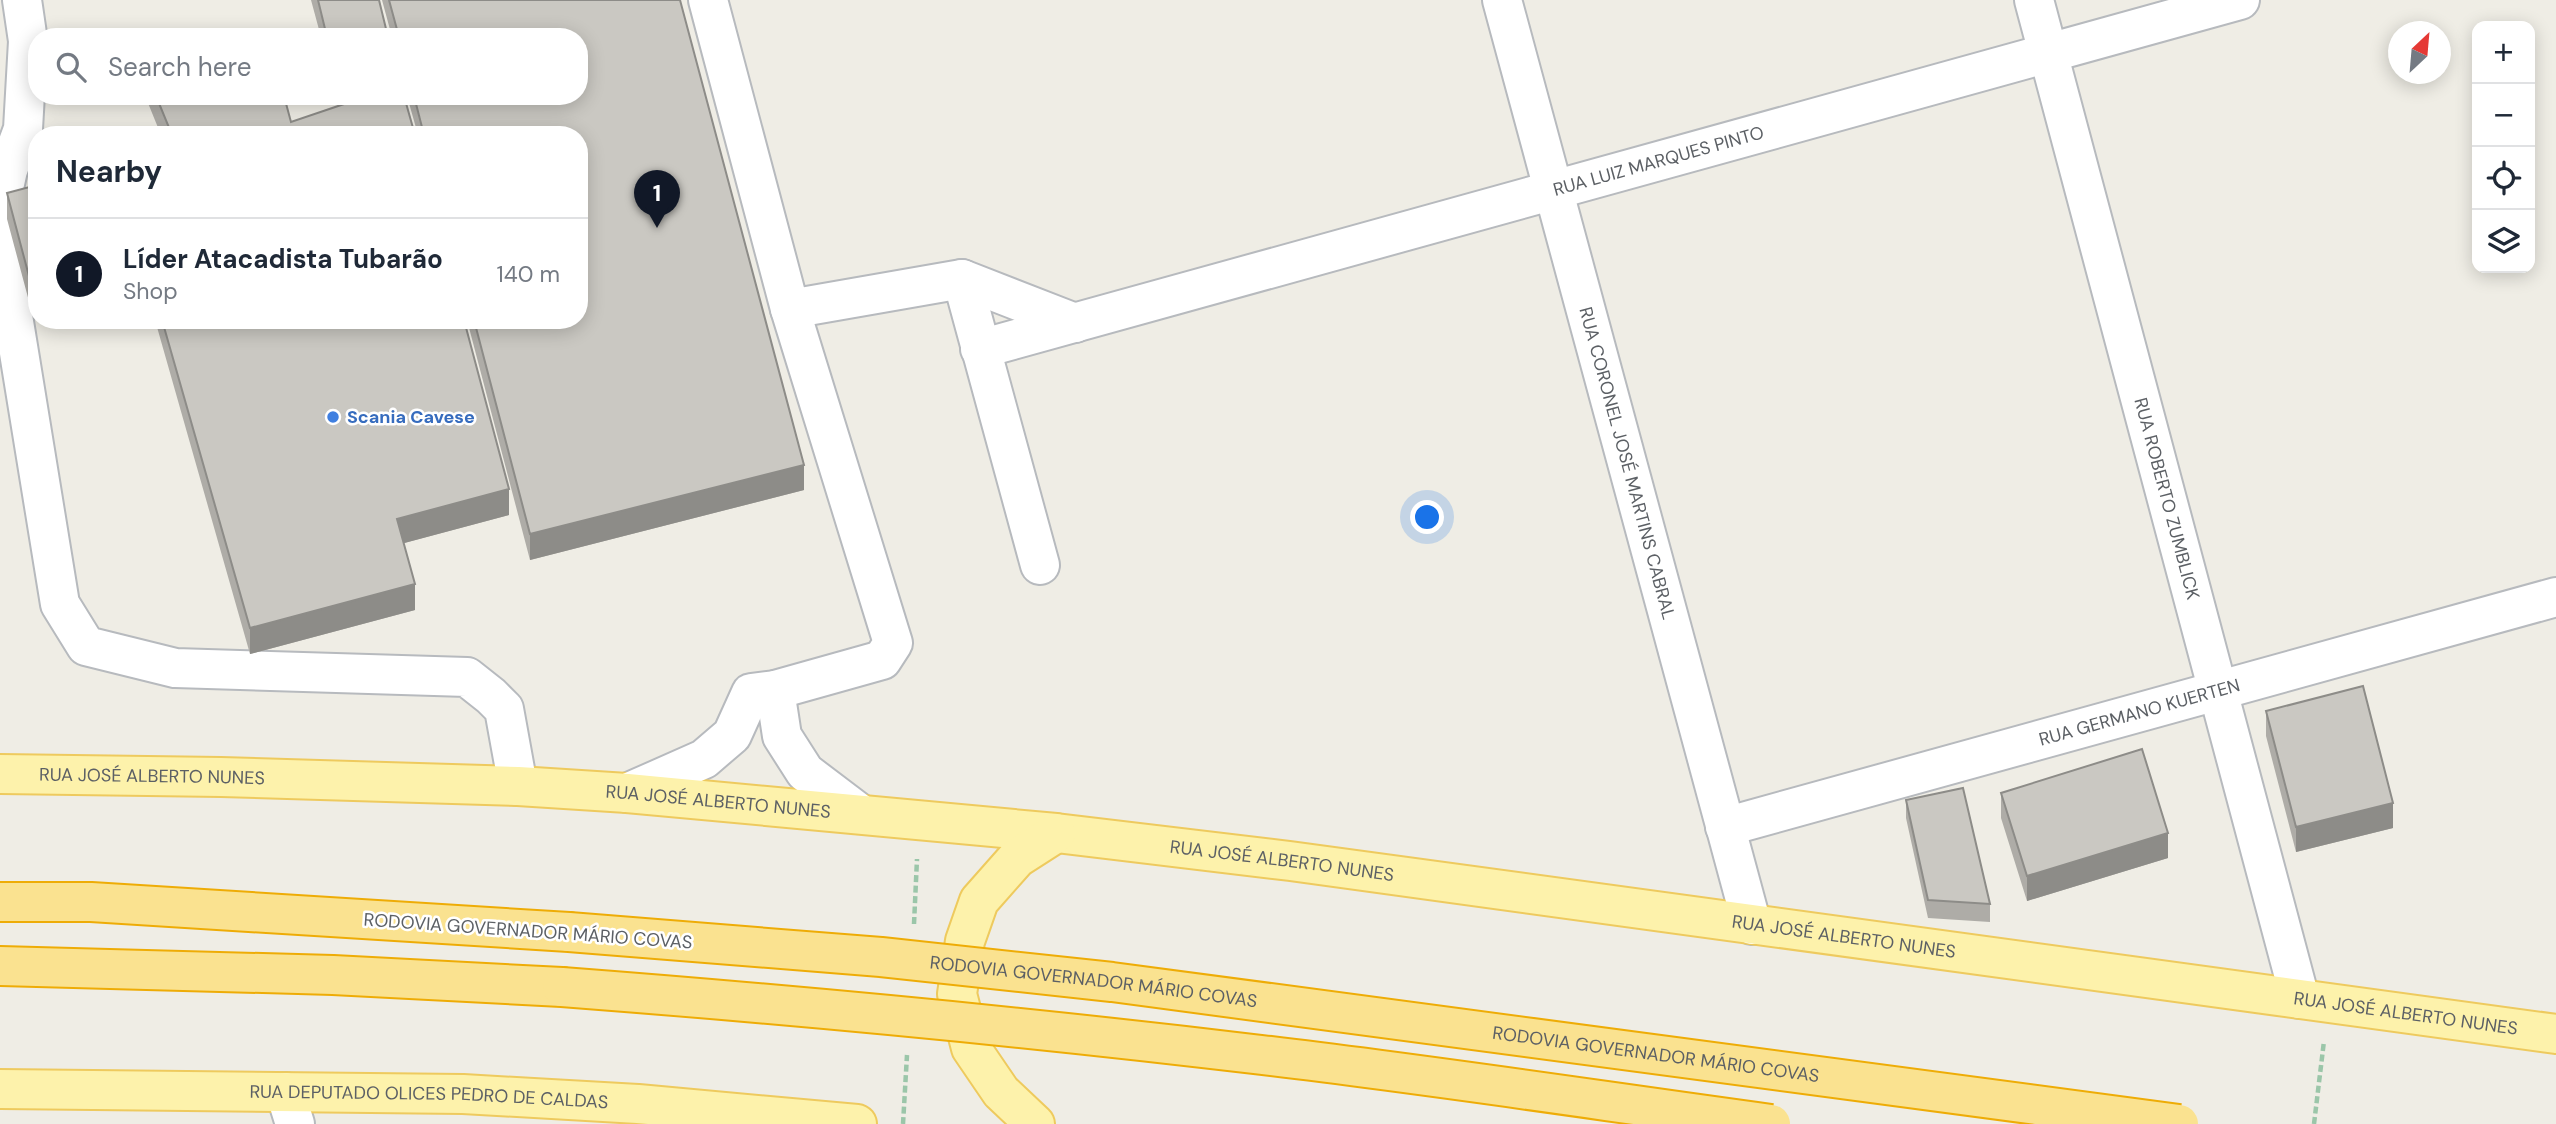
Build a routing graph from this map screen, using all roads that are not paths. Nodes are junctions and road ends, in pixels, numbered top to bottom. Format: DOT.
graph roads {
  1 [pos="22,0"];
  2 [pos="708,0"];
  3 [pos="1502,0"];
  4 [pos="2034,0"];
  5 [pos="2240,0"];
  6 [pos="2048,53"];
  7 [pos="1554,191"];
  8 [pos="0,206"];
  9 [pos="0,236"];
  10 [pos="961,279"];
  11 [pos="790,309"];
  12 [pos="1075,323"];
  13 [pos="979,349"];
  14 [pos="1040,565"];
  15 [pos="2556,597"];
  16 [pos="2218,690"];
  17 [pos="763,691"];
  18 [pos="0,774"];
  19 [pos="518,786"];
  20 [pos="627,793"];
  21 [pos="859,813"];
  22 [pos="1725,827"];
  23 [pos="1056,832"];
  24 [pos="0,902"];
  25 [pos="1752,925"];
  26 [pos="0,966"];
  27 [pos="2314,1001"];
  28 [pos="2556,1034"];
  29 [pos="0,1089"];
  30 [pos="290,1108"];
  31 [pos="857,1124"];
  32 [pos="1035,1124"];
  33 [pos="1771,1124"];
  34 [pos="2179,1124"];
  1 -- 8 [label="street"];
  2 -- 11 [label="street"];
  3 -- 7 [label="street, RUA CORONEL JOSÉ MARTINS CABRAL"];
  4 -- 6 [label="street, RUA ROBERTO ZUMBLICK"];
  5 -- 6 [label="street, RUA LUIZ MARQUES PINTO"];
  6 -- 7 [label="street, RUA LUIZ MARQUES PINTO"];
  6 -- 16 [label="street, RUA ROBERTO ZUMBLICK"];
  7 -- 12 [label="street, RUA LUIZ MARQUES PINTO"];
  7 -- 22 [label="street, RUA CORONEL JOSÉ MARTINS CABRAL"];
  9 -- 19 [label="street"];
  10 -- 11 [label="street"];
  10 -- 12 [label="street"];
  10 -- 13 [label="street"];
  11 -- 17 [label="street"];
  12 -- 13 [label="street, RUA LUIZ MARQUES PINTO"];
  13 -- 14 [label="street"];
  15 -- 16 [label="street, RUA GERMANO KUERTEN"];
  16 -- 22 [label="street, RUA GERMANO KUERTEN"];
  16 -- 27 [label="street, RUA ROBERTO ZUMBLICK"];
  17 -- 20 [label="street"];
  17 -- 21 [label="street"];
  18 -- 19 [label="main road, RUA JOSÉ ALBERTO NUNES"];
  19 -- 20 [label="main road, RUA JOSÉ ALBERTO NUNES"];
  20 -- 21 [label="main road, RUA JOSÉ ALBERTO NUNES"];
  21 -- 23 [label="main road, RUA JOSÉ ALBERTO NUNES"];
  22 -- 25 [label="street, RUA CORONEL JOSÉ MARTINS CABRAL"];
  23 -- 25 [label="main road, RUA JOSÉ ALBERTO NUNES"];
  23 -- 32 [label="main road"];
  24 -- 34 [label="highway, RODOVIA GOVERNADOR MÁRIO COVAS, bridge"];
  25 -- 27 [label="main road, RUA JOSÉ ALBERTO NUNES"];
  26 -- 33 [label="highway, bridge"];
  27 -- 28 [label="main road, RUA JOSÉ ALBERTO NUNES"];
  29 -- 30 [label="main road, RUA DEPUTADO OLICES PEDRO DE CALDAS"];
  30 -- 31 [label="main road, RUA DEPUTADO OLICES PEDRO DE CALDAS"];
}
